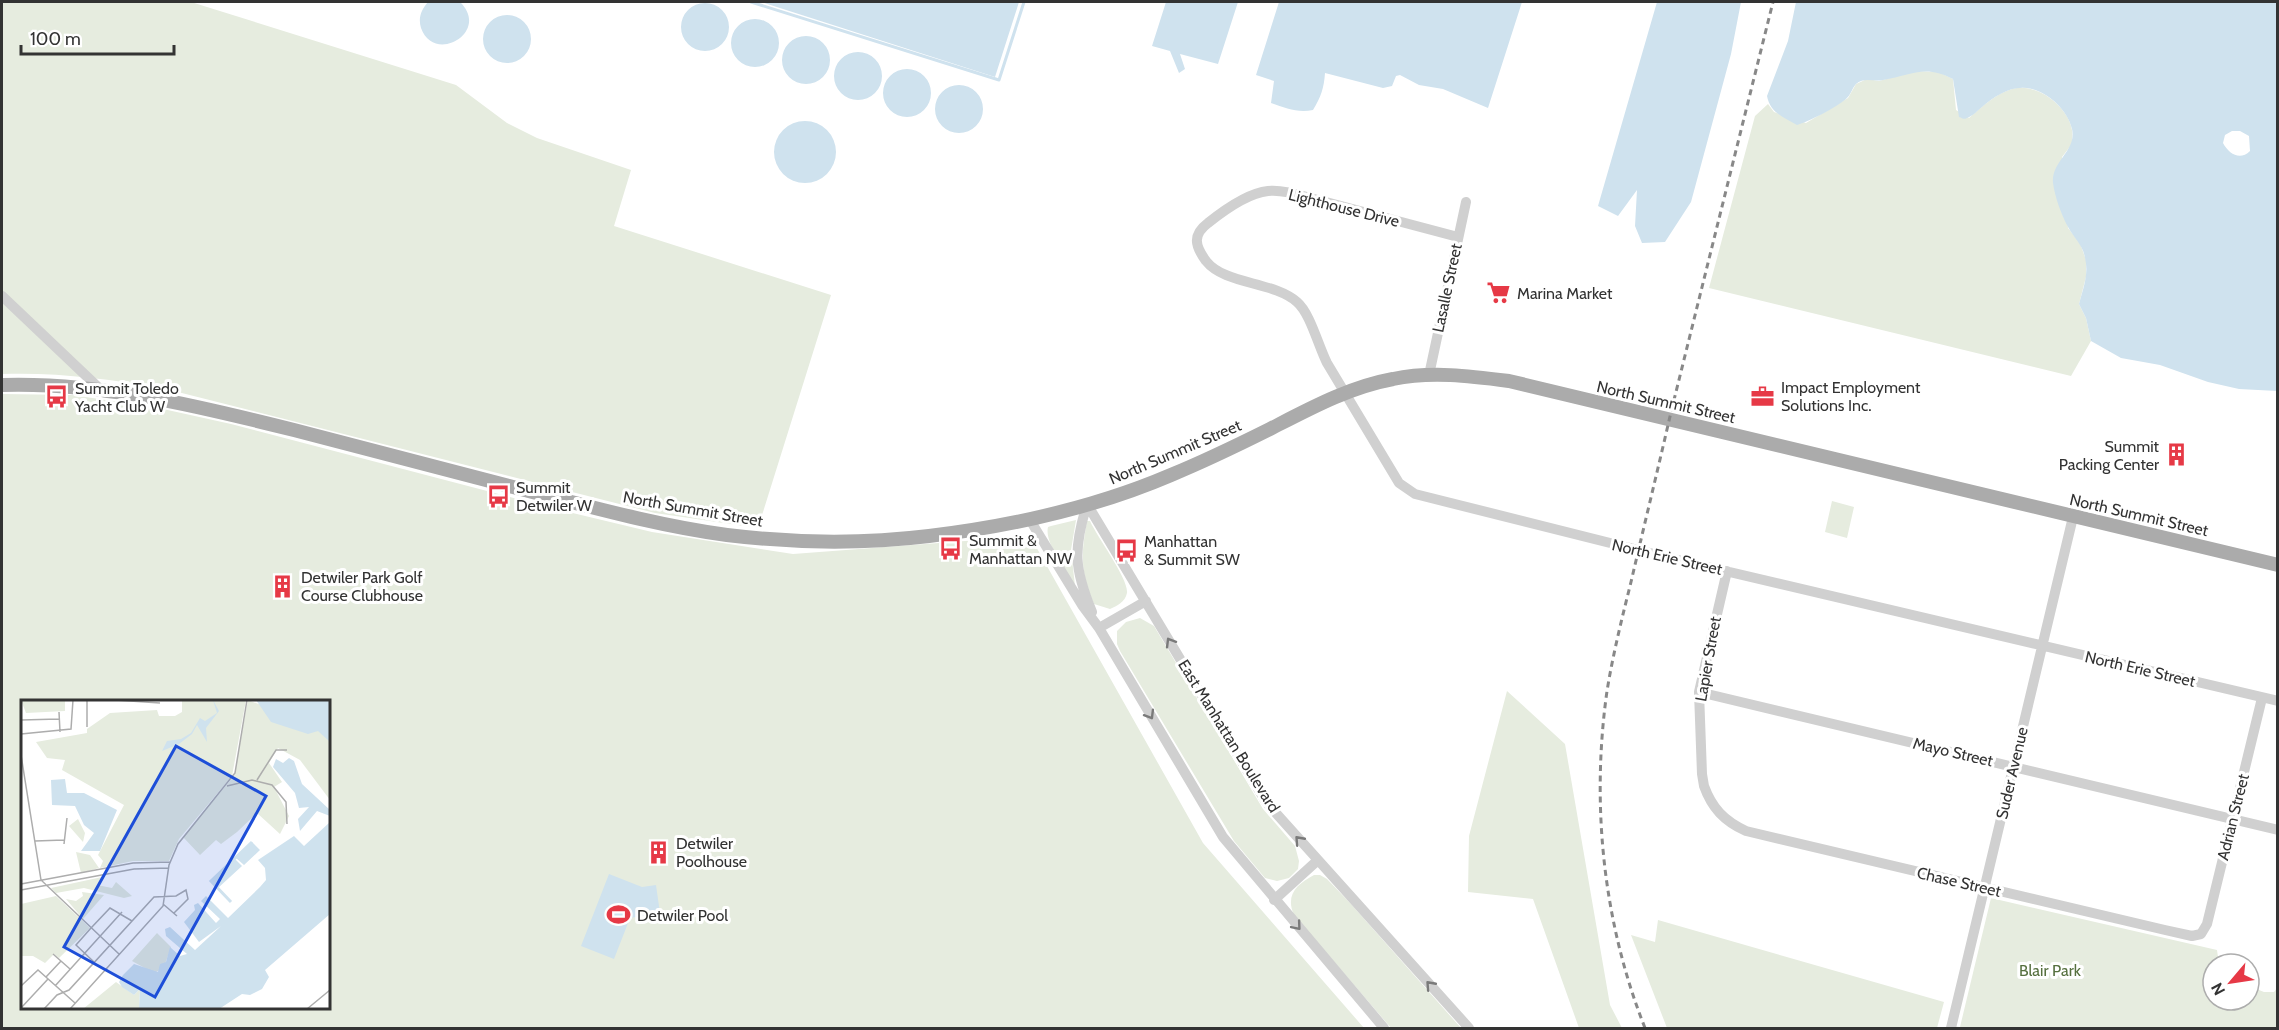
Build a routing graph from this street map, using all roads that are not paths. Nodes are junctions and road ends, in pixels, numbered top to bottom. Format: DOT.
graph roads {
  1 [pos="1466,202"];
  2 [pos="1202,228"];
  3 [pos="1458,237"];
  4 [pos="2,296"];
  5 [pos="1429,375"];
  6 [pos="2,385"];
  7 [pos="100,389"];
  8 [pos="1345,392"];
  9 [pos="1087,504"];
  10 [pos="2073,517"];
  11 [pos="1030,520"];
  12 [pos="2277,565"];
  13 [pos="1726,571"];
  14 [pos="1146,601"];
  15 [pos="1099,628"];
  16 [pos="2042,646"];
  17 [pos="1699,692"];
  18 [pos="2262,698"];
  19 [pos="2277,702"];
  20 [pos="2013,766"];
  21 [pos="1720,816"];
  22 [pos="2232,819"];
  23 [pos="2277,830"];
  24 [pos="1318,860"];
  25 [pos="1984,888"];
  26 [pos="1274,900"];
  27 [pos="2201,934"];
  28 [pos="1384,1029"];
  29 [pos="1469,1029"];
  30 [pos="1951,1029"];
  1 -- 3 [label="street, Lasalle Street"];
  2 -- 3 [label="street, Lighthouse Drive"];
  2 -- 8 [label="street, North Erie Street"];
  3 -- 5 [label="street, Lasalle Street"];
  4 -- 7 [label="street"];
  5 -- 8 [label="main road, North Summit Street"];
  5 -- 10 [label="main road, North Summit Street"];
  6 -- 7 [label="main road, North Summit Street"];
  7 -- 11 [label="main road, North Summit Street"];
  8 -- 9 [label="main road, North Summit Street"];
  8 -- 13 [label="street, North Erie Street"];
  9 -- 11 [label="main road, North Summit Street"];
  9 -- 14 [label="street, East Manhattan Boulevard"];
  9 -- 15 [label="street"];
  10 -- 12 [label="main road, North Summit Street"];
  10 -- 16 [label="street, Suder Avenue"];
  11 -- 15 [label="street"];
  13 -- 16 [label="street, North Erie Street"];
  13 -- 17 [label="street, Lapier Street"];
  14 -- 15 [label="street"];
  24 -- 14 [label="street, East Manhattan Boulevard, one-way"];
  15 -- 26 [label="street, one-way"];
  16 -- 18 [label="street, North Erie Street"];
  16 -- 20 [label="street, Suder Avenue"];
  17 -- 20 [label="street, Mayo Street"];
  17 -- 21 [label="street, Lapier Street"];
  18 -- 19 [label="street, North Erie Street"];
  18 -- 22 [label="street, Adrian Street"];
  20 -- 22 [label="street, Mayo Street"];
  20 -- 25 [label="street, Suder Avenue"];
  21 -- 25 [label="street, Chase Street"];
  22 -- 23 [label="street, Mayo Street"];
  22 -- 27 [label="street, Adrian Street"];
  24 -- 26 [label="street"];
  29 -- 24 [label="street, East Manhattan Boulevard, one-way"];
  25 -- 27 [label="street, Chase Street"];
  25 -- 30 [label="street, Suder Avenue"];
  26 -- 28 [label="street, one-way"];
}
